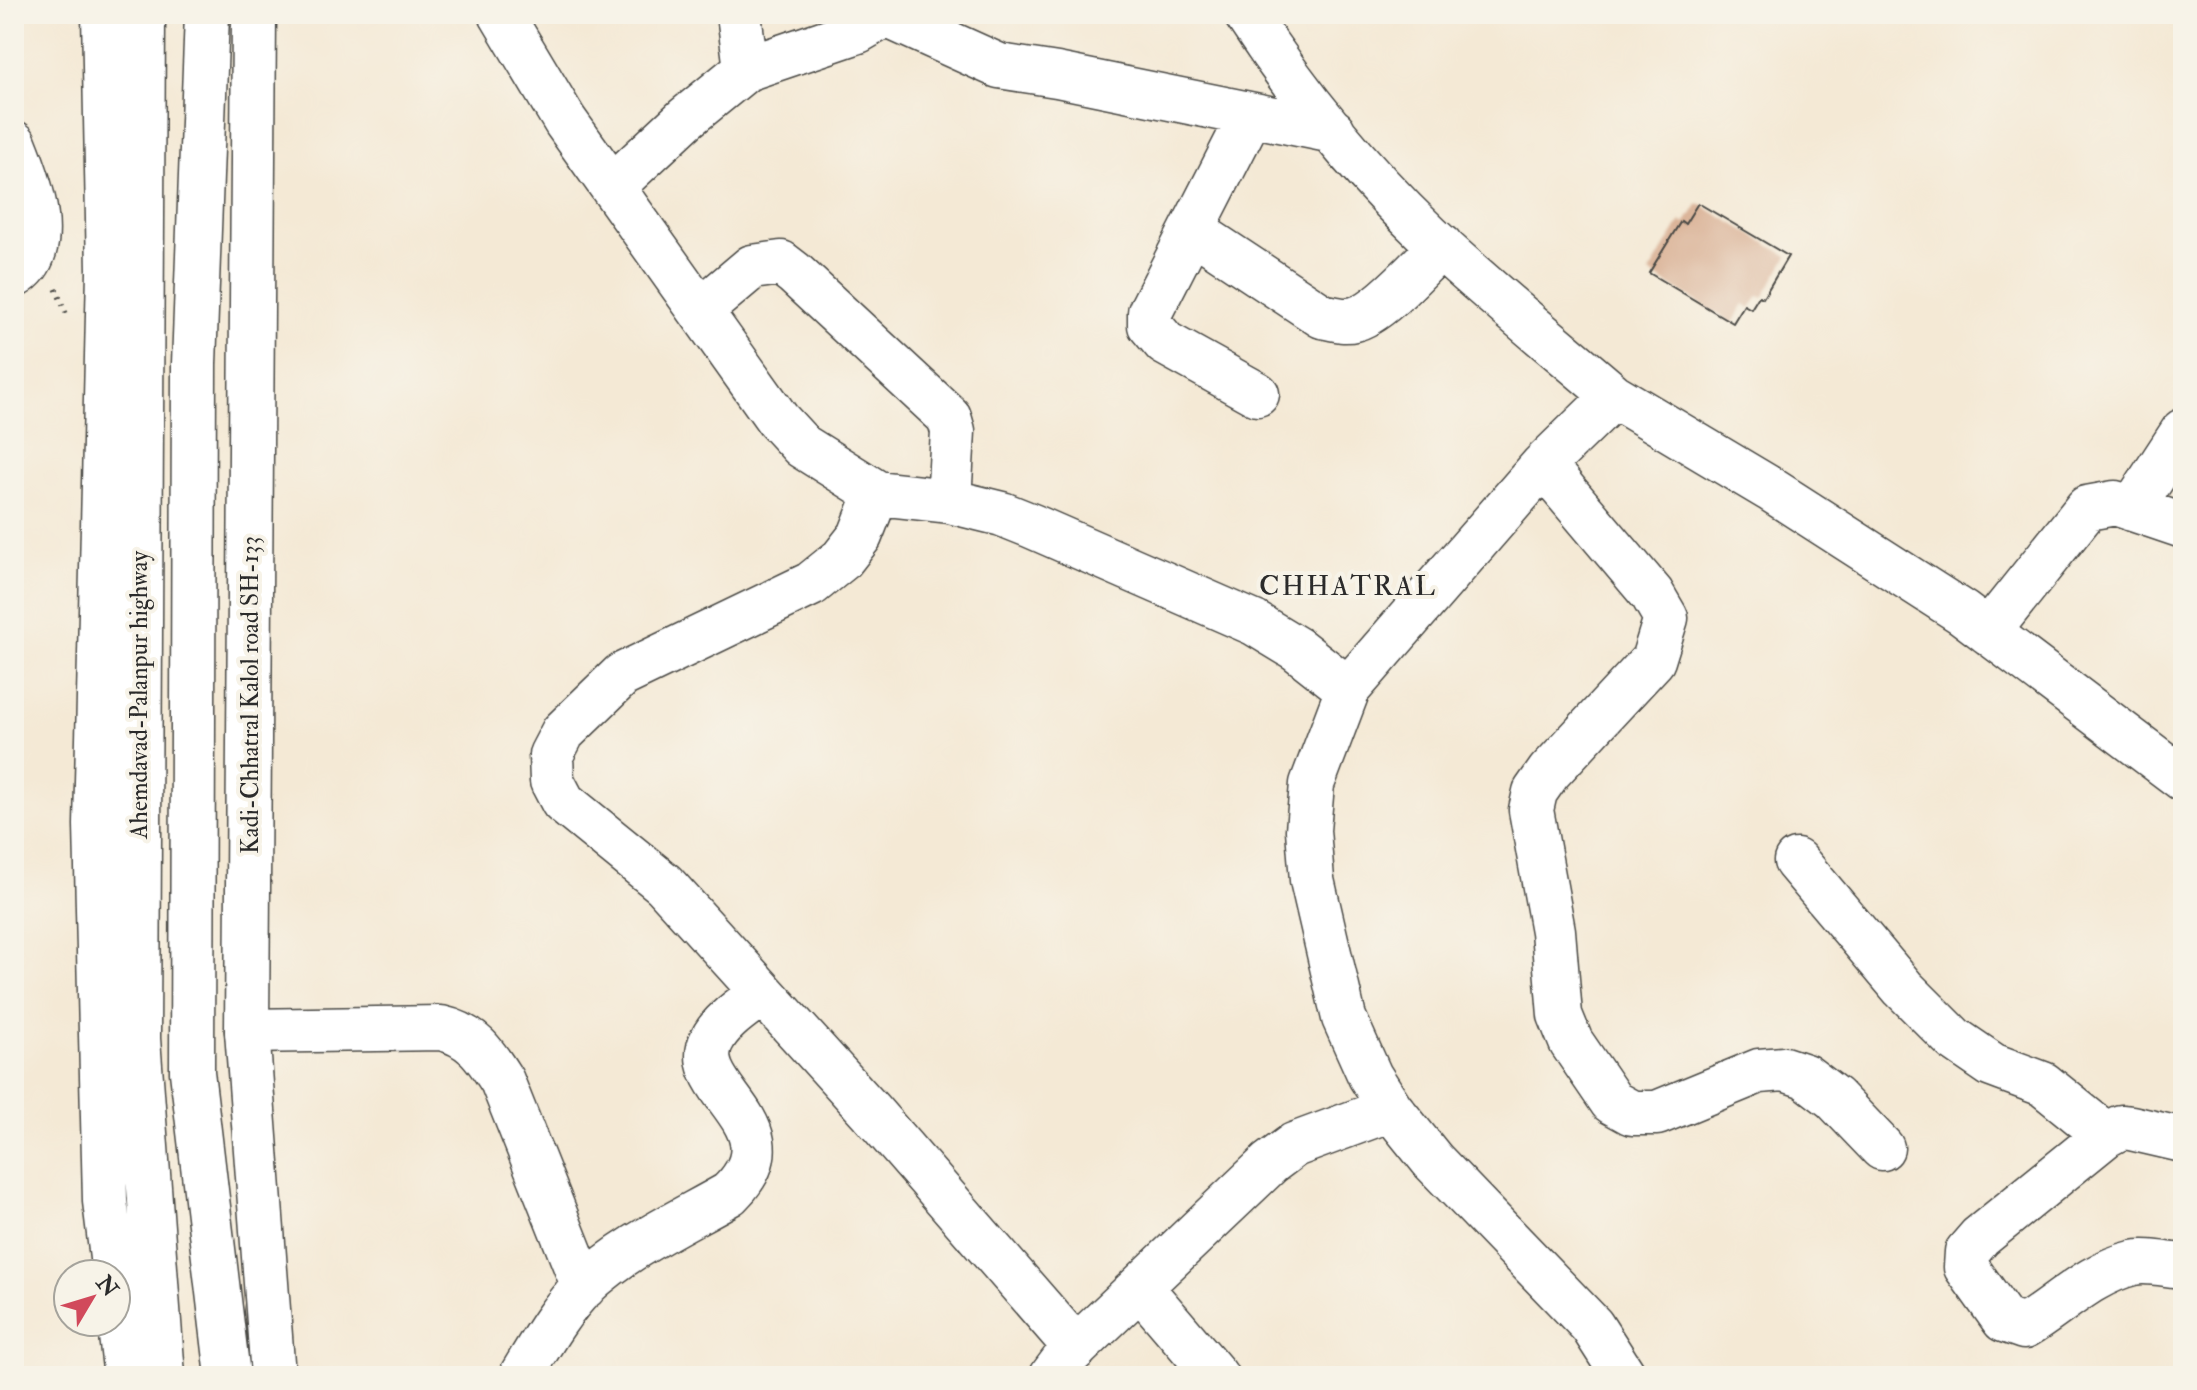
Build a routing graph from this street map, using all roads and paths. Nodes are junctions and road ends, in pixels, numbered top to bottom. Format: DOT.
graph roads {
  1 [pos="104,14"];
  2 [pos="143,14"];
  3 [pos="207,14"];
  4 [pos="254,14"];
  5 [pos="501,14"];
  6 [pos="739,14"];
  7 [pos="1246,14"];
  8 [pos="886,15"];
  9 [pos="746,69"];
  10 [pos="1250,116"];
  11 [pos="1333,131"];
  12 [pos="14,143"];
  13 [pos="612,187"];
  14 [pos="1192,230"];
  15 [pos="1441,246"];
  16 [pos="14,276"];
  17 [pos="701,310"];
  18 [pos="1257,394"];
  19 [pos="1614,396"];
  20 [pos="2183,431"];
  21 [pos="1543,465"];
  22 [pos="877,493"];
  23 [pos="949,501"];
  24 [pos="2132,509"];
  25 [pos="2183,526"];
  26 [pos="1988,632"];
  27 [pos="1348,689"];
  28 [pos="2183,779"];
  29 [pos="1796,861"];
  30 [pos="762,993"];
  31 [pos="247,1031"];
  32 [pos="1391,1109"];
  33 [pos="2106,1135"];
  34 [pos="2183,1140"];
  35 [pos="1882,1148"];
  36 [pos="112,1258"];
  37 [pos="2183,1266"];
  38 [pos="584,1287"];
  39 [pos="1140,1287"];
  40 [pos="121,1338"];
  41 [pos="1064,1362"];
  42 [pos="126,1376"];
  43 [pos="163,1376"];
  44 [pos="228,1376"];
  45 [pos="273,1376"];
  46 [pos="521,1376"];
  47 [pos="1216,1376"];
  48 [pos="1624,1376"];
  1 -- 36 [label="street"];
  2 -- 43 [label="street, Ahemdavad-Palanpur highway"];
  3 -- 44 [label="street"];
  4 -- 31 [label="street, Kadi-Chhatral Kalol road SH-133"];
  5 -- 13 [label="street"];
  6 -- 9 [label="street"];
  7 -- 11 [label="street"];
  8 -- 9 [label="street"];
  8 -- 10 [label="street"];
  9 -- 13 [label="street"];
  10 -- 11 [label="street"];
  10 -- 14 [label="street"];
  11 -- 15 [label="street"];
  12 -- 16 [label="street"];
  13 -- 17 [label="street"];
  14 -- 15 [label="street"];
  14 -- 18 [label="street"];
  15 -- 19 [label="street"];
  17 -- 22 [label="street"];
  17 -- 23 [label="street"];
  19 -- 21 [label="street"];
  19 -- 26 [label="street"];
  20 -- 24 [label="street"];
  21 -- 27 [label="street"];
  21 -- 35 [label="street"];
  22 -- 23 [label="street"];
  22 -- 30 [label="street"];
  23 -- 27 [label="street"];
  24 -- 25 [label="street"];
  24 -- 26 [label="street"];
  26 -- 28 [label="street"];
  27 -- 32 [label="street"];
  29 -- 33 [label="street"];
  30 -- 38 [label="street"];
  30 -- 41 [label="street"];
  31 -- 38 [label="street"];
  31 -- 45 [label="street, Kadi-Chhatral Kalol road SH-133"];
  32 -- 39 [label="street"];
  32 -- 48 [label="street"];
  33 -- 34 [label="street"];
  33 -- 37 [label="street"];
  38 -- 46 [label="street"];
  39 -- 41 [label="street"];
  39 -- 47 [label="street"];
  40 -- 42 [label="street"];
}
